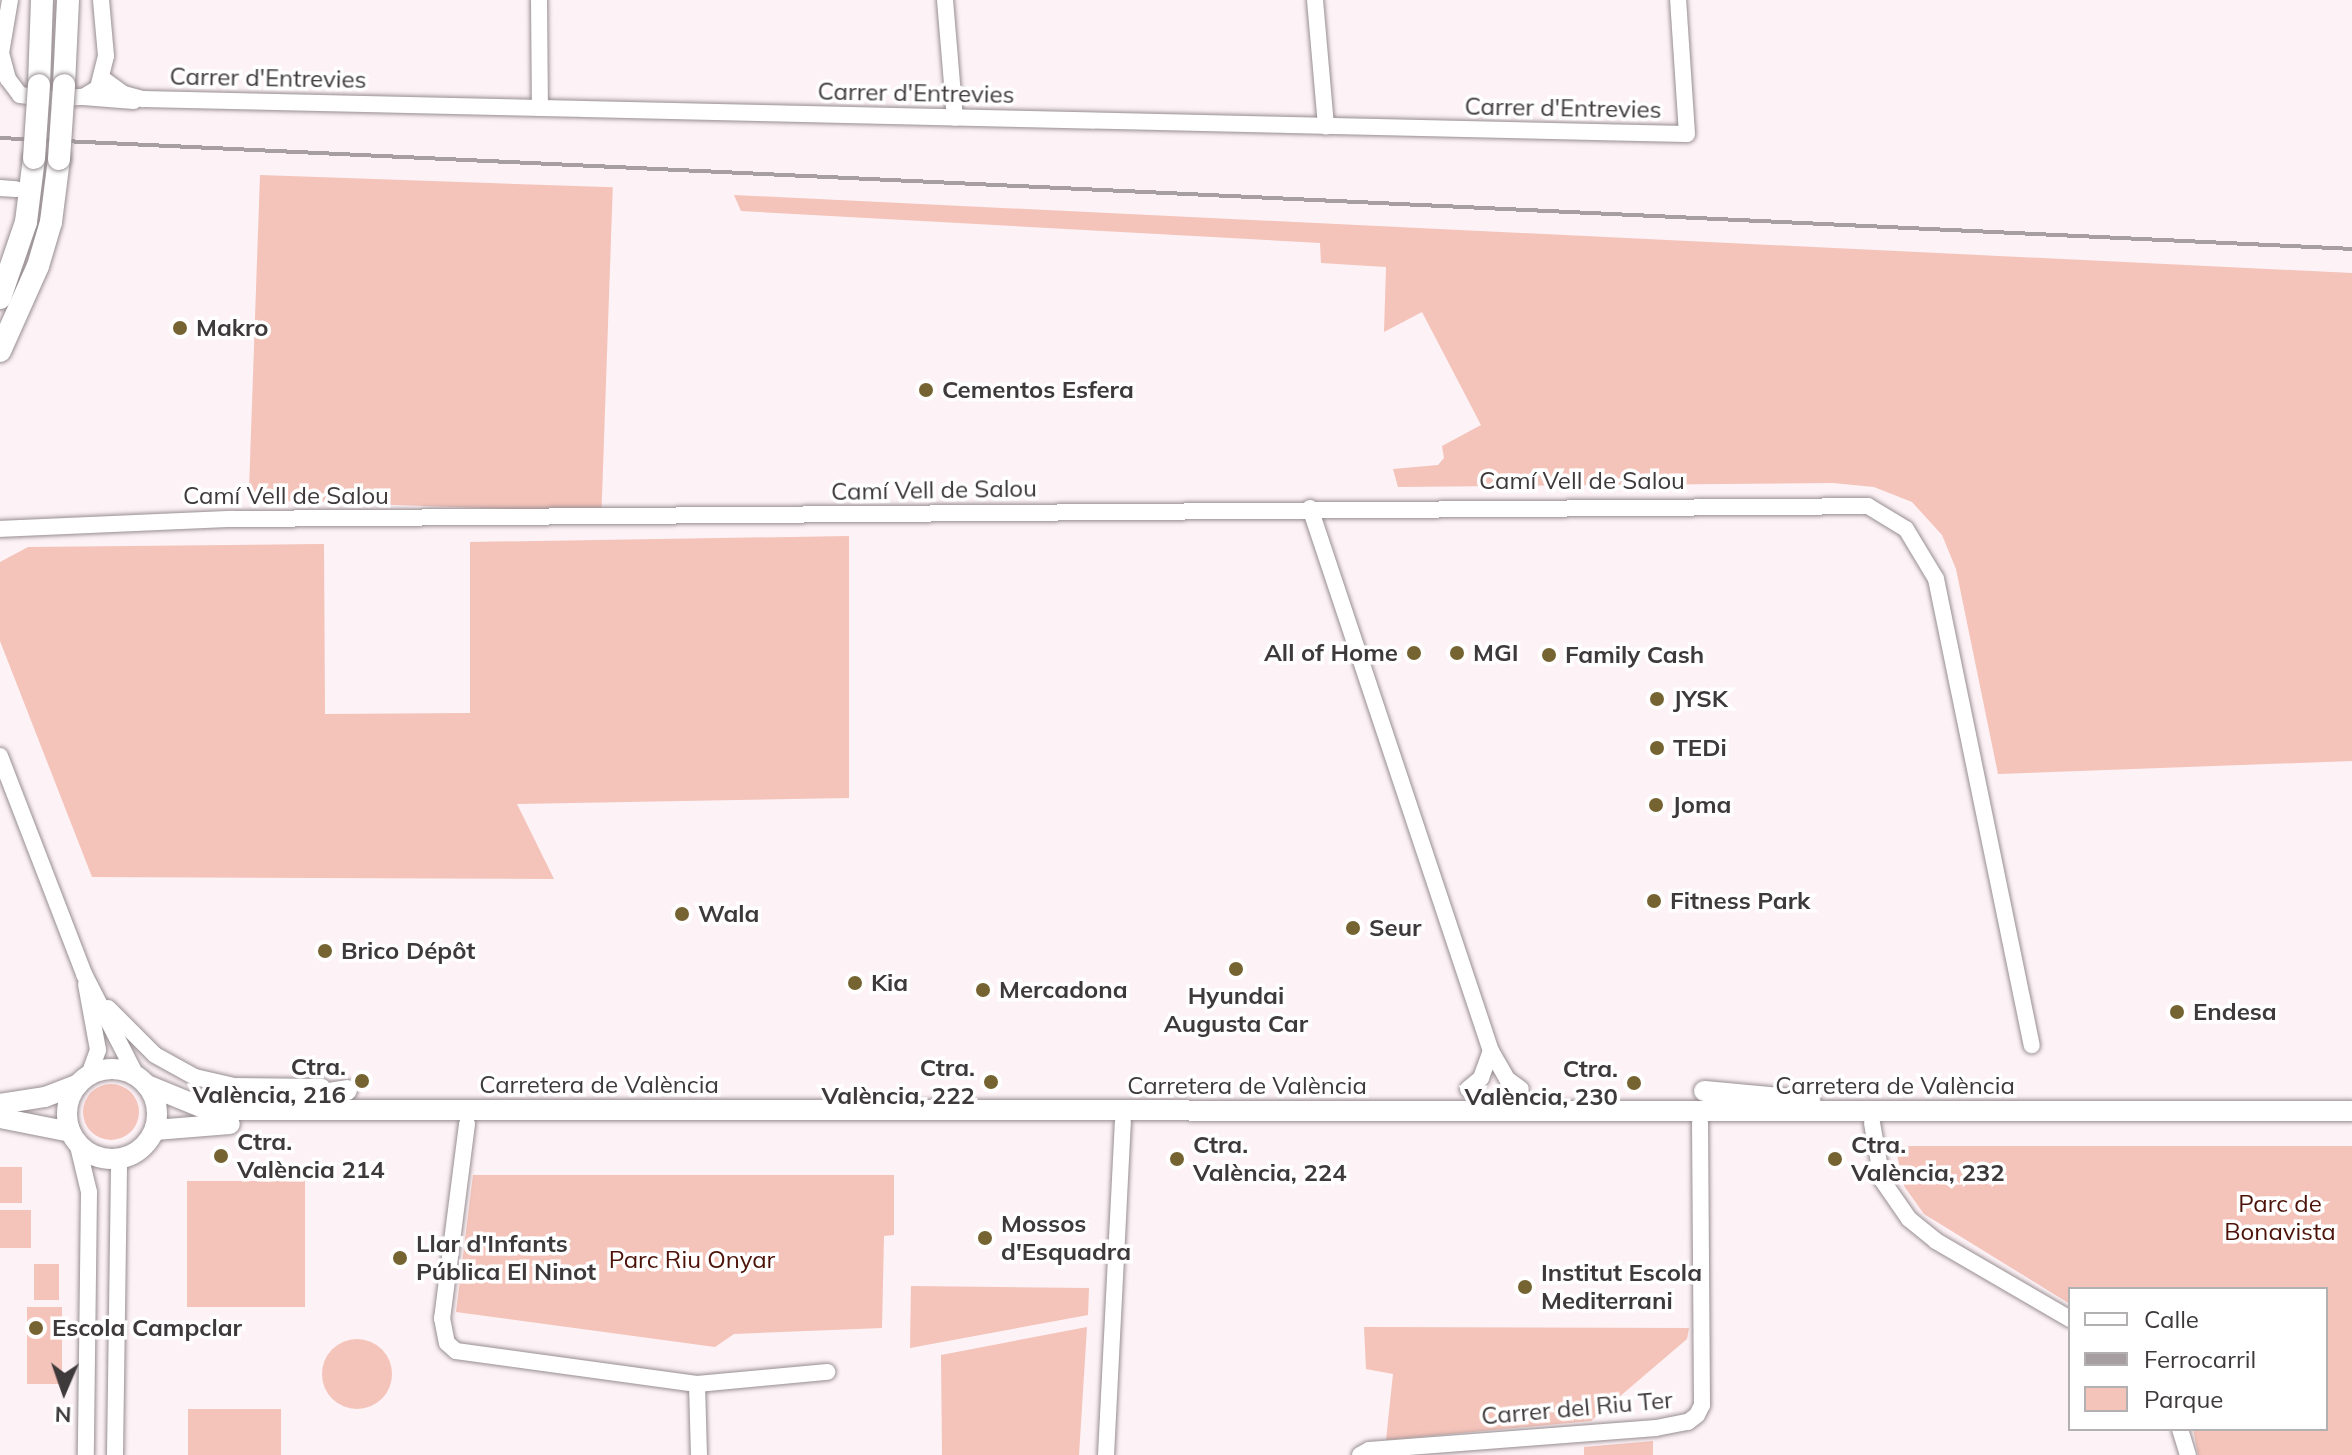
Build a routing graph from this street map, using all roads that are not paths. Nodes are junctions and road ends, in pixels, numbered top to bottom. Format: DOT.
graph roads {
  1 [pos="10,0"];
  2 [pos="42,0"];
  3 [pos="68,0"];
  4 [pos="101,0"];
  5 [pos="539,0"];
  6 [pos="945,0"];
  7 [pos="1315,0"];
  8 [pos="1678,0"];
  9 [pos="1,53"];
  10 [pos="103,79"];
  11 [pos="0,86"];
  12 [pos="29,90"];
  13 [pos="74,91"];
  14 [pos="143,99"];
  15 [pos="540,108"];
  16 [pos="955,118"];
  17 [pos="1326,127"];
  18 [pos="16,186"];
  19 [pos="0,298"];
  20 [pos="0,351"];
  21 [pos="1310,508"];
  22 [pos="8,528"];
  23 [pos="0,540"];
  24 [pos="0,756"];
  25 [pos="84,974"];
  26 [pos="102,1002"];
  27 [pos="2032,1045"];
  28 [pos="1491,1051"];
  29 [pos="83,1080"];
  30 [pos="141,1080"];
  31 [pos="1468,1089"];
  32 [pos="1521,1089"];
  33 [pos="347,1090"];
  34 [pos="1704,1091"];
  35 [pos="0,1104"];
  36 [pos="251,1110"];
  37 [pos="2352,1111"];
  38 [pos="1922,1112"];
  39 [pos="0,1118"];
  40 [pos="1123,1122"];
  41 [pos="1700,1123"];
  42 [pos="1872,1123"];
  43 [pos="2352,1123"];
  44 [pos="467,1124"];
  45 [pos="155,1130"];
  46 [pos="74,1137"];
  47 [pos="119,1158"];
  48 [pos="2068,1318"];
  49 [pos="827,1372"];
  50 [pos="697,1384"];
  51 [pos="2181,1431"];
  52 [pos="86,1455"];
  53 [pos="115,1455"];
  54 [pos="699,1455"];
  55 [pos="1106,1455"];
  56 [pos="1360,1455"];
  57 [pos="2188,1455"];
  1 -- 9 [label="street"];
  2 -- 12 [label="highway"];
  3 -- 13 [label="highway"];
  4 -- 10 [label="street"];
  5 -- 15 [label="street"];
  6 -- 16 [label="street"];
  7 -- 17 [label="street"];
  8 -- 17 [label="street, Carrer d'Entrevies"];
  9 -- 12 [label="street"];
  10 -- 13 [label="street"];
  10 -- 14 [label="street, Carrer d'Entrevies"];
  11 -- 12 [label="street"];
  12 -- 13 [label="street, Carrer d'Entrevies"];
  12 -- 18 [label="highway, bridge"];
  13 -- 14 [label="street, Carrer d'Entrevies"];
  13 -- 20 [label="highway, bridge"];
  14 -- 15 [label="street, Carrer d'Entrevies"];
  15 -- 16 [label="street, Carrer d'Entrevies"];
  16 -- 17 [label="street, Carrer d'Entrevies"];
  18 -- 19 [label="highway"];
  21 -- 22 [label="street, Camí Vell de Salou"];
  21 -- 27 [label="street, Camí Vell de Salou"];
  21 -- 28 [label="street"];
  22 -- 23 [label="street"];
  24 -- 25 [label="street"];
  25 -- 26 [label="street"];
  25 -- 29 [label="street"];
  26 -- 30 [label="street"];
  26 -- 33 [label="street"];
  28 -- 31 [label="street"];
  28 -- 32 [label="street"];
  29 -- 30 [label="main road"];
  29 -- 35 [label="main road"];
  29 -- 46 [label="main road"];
  30 -- 36 [label="main road, Carretera de València"];
  30 -- 45 [label="main road"];
  33 -- 36 [label="main road"];
  34 -- 38 [label="main road"];
  36 -- 38 [label="main road, Carretera de València"];
  37 -- 38 [label="main road, Carretera de València"];
  39 -- 46 [label="main road"];
  40 -- 41 [label="main road, Carretera de València"];
  40 -- 44 [label="main road, Carretera de València"];
  40 -- 55 [label="street"];
  41 -- 42 [label="main road, Carretera de València"];
  41 -- 56 [label="street, Carrer del Riu Ter"];
  42 -- 43 [label="main road, Carretera de València"];
  42 -- 48 [label="street"];
  44 -- 45 [label="main road, Carretera de València"];
  44 -- 50 [label="street"];
  45 -- 47 [label="main road"];
  46 -- 47 [label="main road"];
  46 -- 52 [label="street"];
  47 -- 53 [label="street"];
  49 -- 50 [label="street"];
  50 -- 54 [label="street"];
  51 -- 57 [label="street"];
}
